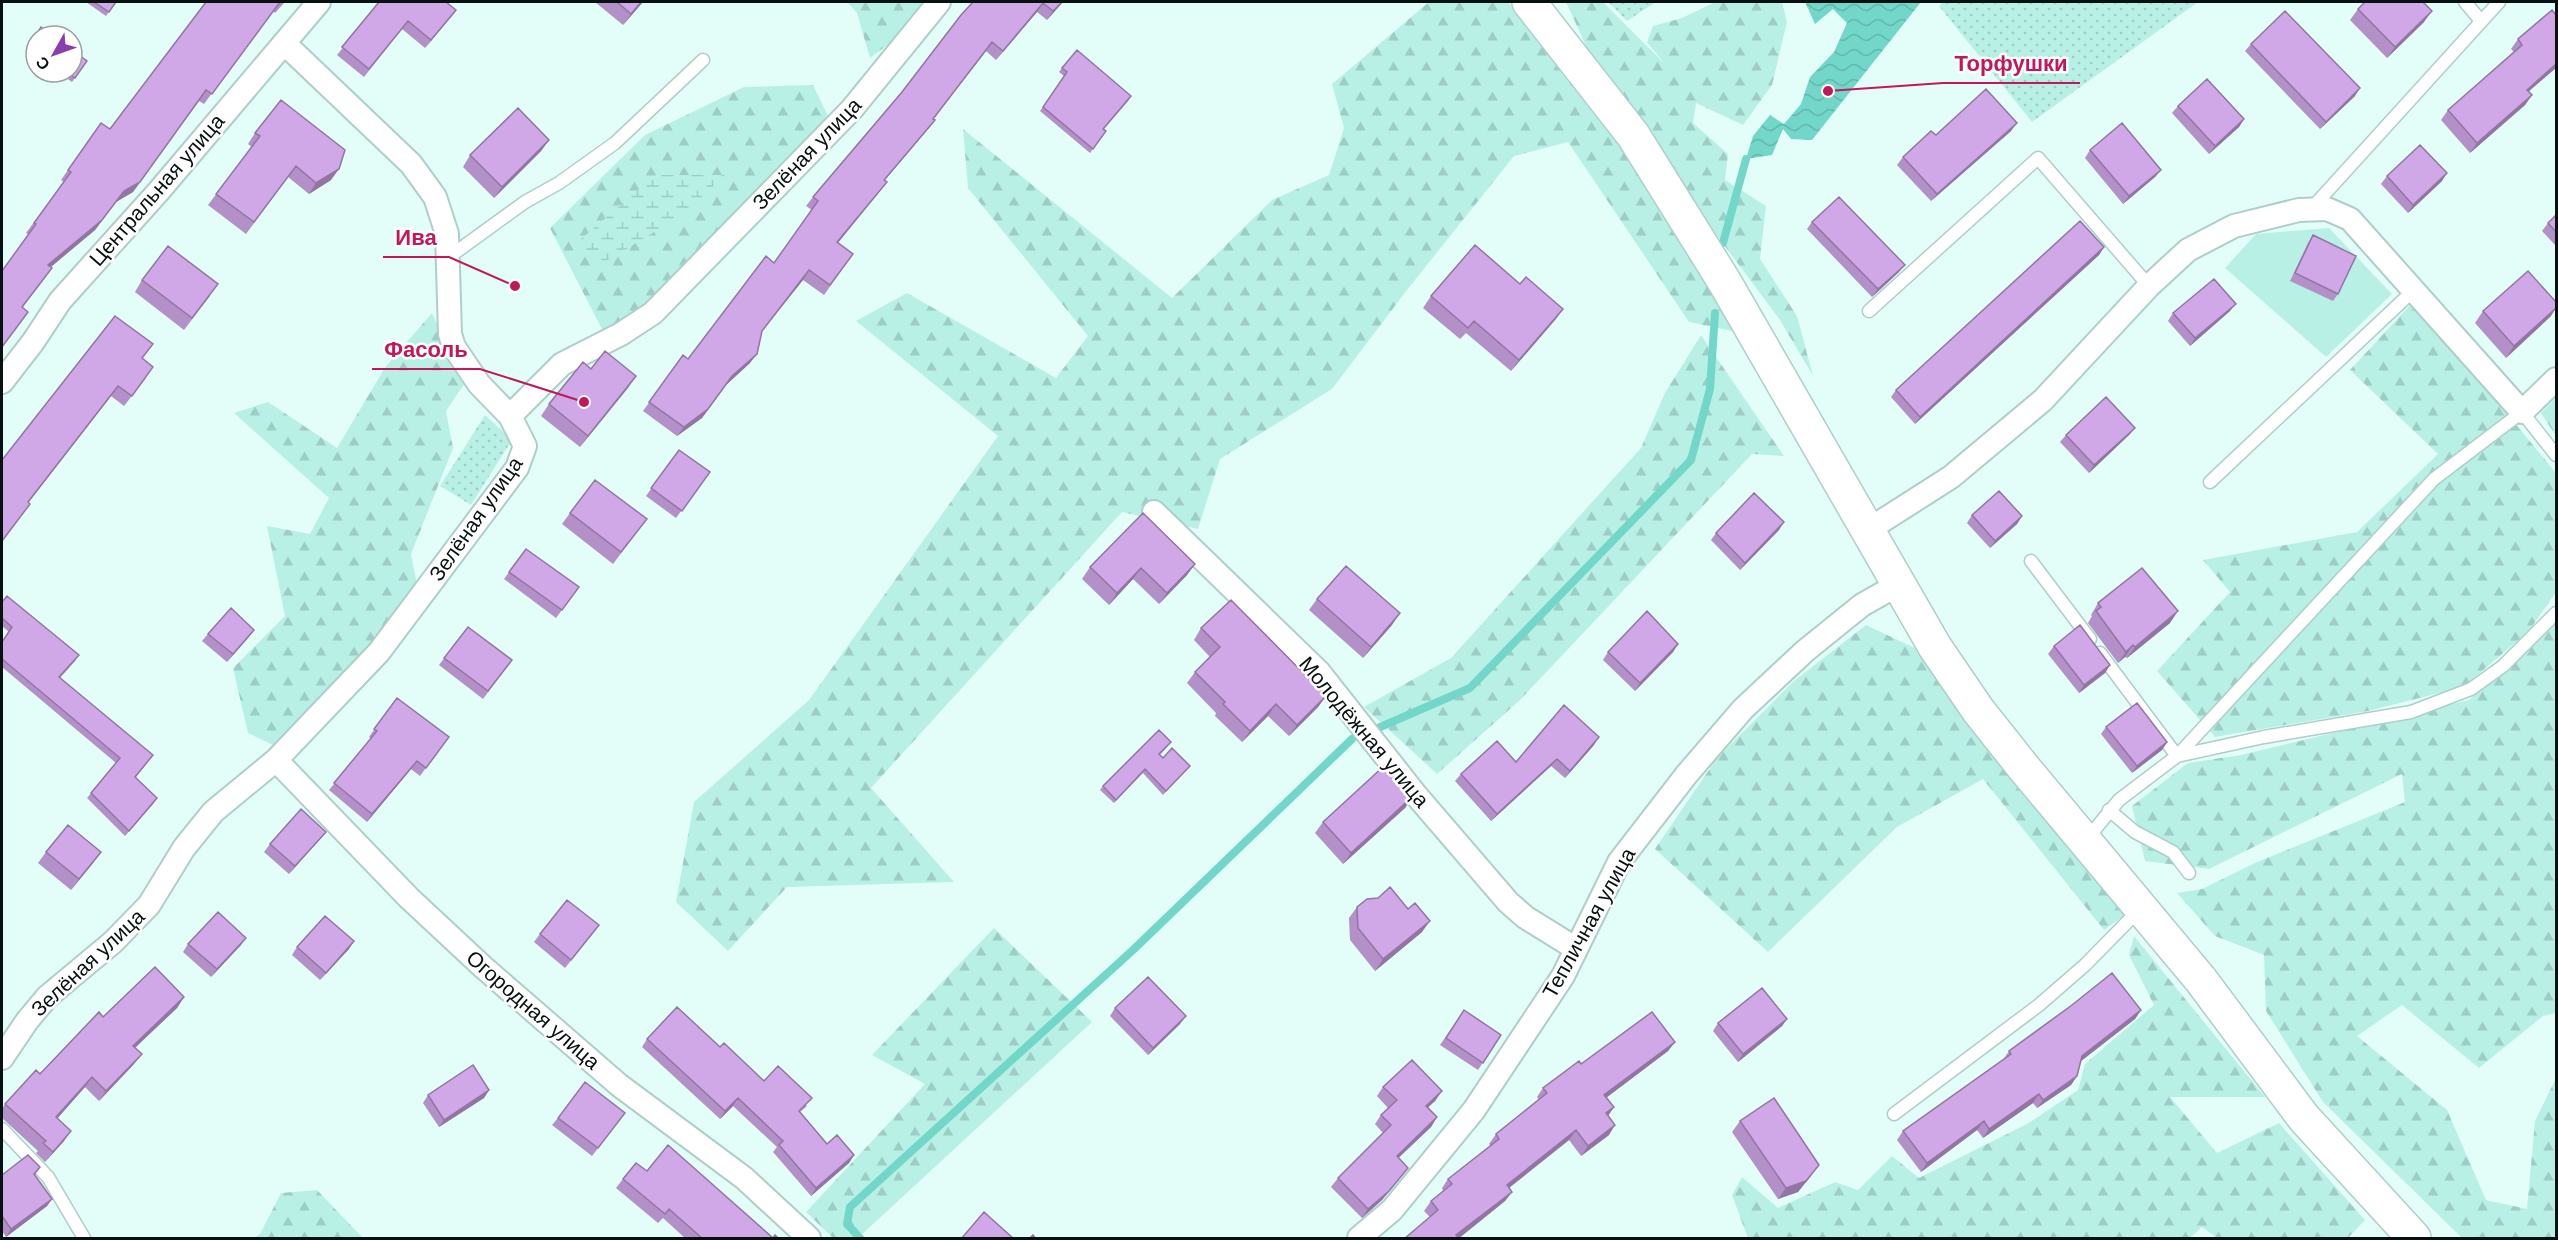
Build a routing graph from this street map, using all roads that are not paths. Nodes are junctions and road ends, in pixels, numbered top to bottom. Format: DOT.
graph roads {
  1 [pos="319,2"];
  2 [pos="939,2"];
  3 [pos="1529,2"];
  4 [pos="2465,2"];
  5 [pos="2499,2"];
  6 [pos="2481,21"];
  7 [pos="284,43"];
  8 [pos="703,60"];
  9 [pos="2312,208"];
  10 [pos="449,257"];
  11 [pos="2148,286"];
  12 [pos="2415,289"];
  13 [pos="1869,311"];
  14 [pos="2556,379"];
  15 [pos="2,382"];
  16 [pos="2522,412"];
  17 [pos="510,416"];
  18 [pos="2556,455"];
  19 [pos="2210,482"];
  20 [pos="1154,512"];
  21 [pos="1868,530"];
  22 [pos="2031,561"];
  23 [pos="1899,584"];
  24 [pos="2556,613"];
  25 [pos="2177,756"];
  26 [pos="276,760"];
  27 [pos="2109,810"];
  28 [pos="2086,840"];
  29 [pos="2189,873"];
  30 [pos="2142,907"];
  31 [pos="1575,948"];
  32 [pos="2,1058"];
  33 [pos="1893,1114"];
  34 [pos="2,1129"];
  35 [pos="84,1239"];
  36 [pos="808,1239"];
  37 [pos="1359,1239"];
  38 [pos="2414,1239"];
  1 -- 7 [label="street, Центральная улица"];
  2 -- 17 [label="street, Зелёная улица"];
  3 -- 21 [label="street"];
  4 -- 6 [label="lane"];
  5 -- 6 [label="lane"];
  6 -- 9 [label="lane"];
  7 -- 10 [label="street"];
  7 -- 15 [label="street, Центральная улица"];
  8 -- 10 [label="lane"];
  9 -- 11 [label="street"];
  9 -- 12 [label="street"];
  10 -- 17 [label="street"];
  11 -- 13 [label="lane"];
  11 -- 21 [label="street"];
  12 -- 16 [label="street"];
  12 -- 19 [label="lane"];
  14 -- 16 [label="street"];
  16 -- 18 [label="lane"];
  16 -- 25 [label="lane"];
  17 -- 26 [label="street, Зелёная улица"];
  20 -- 31 [label="street, Молодёжная улица"];
  21 -- 23 [label="street"];
  22 -- 25 [label="lane"];
  23 -- 28 [label="street"];
  23 -- 31 [label="street, Тепличная улица"];
  24 -- 25 [label="lane"];
  25 -- 27 [label="lane"];
  26 -- 32 [label="street, Зелёная улица"];
  26 -- 36 [label="street, Огородная улица"];
  27 -- 28 [label="lane"];
  27 -- 29 [label="lane"];
  28 -- 30 [label="street"];
  30 -- 33 [label="lane"];
  30 -- 38 [label="street"];
  31 -- 37 [label="street, Тепличная улица"];
  34 -- 35 [label="lane"];
}
